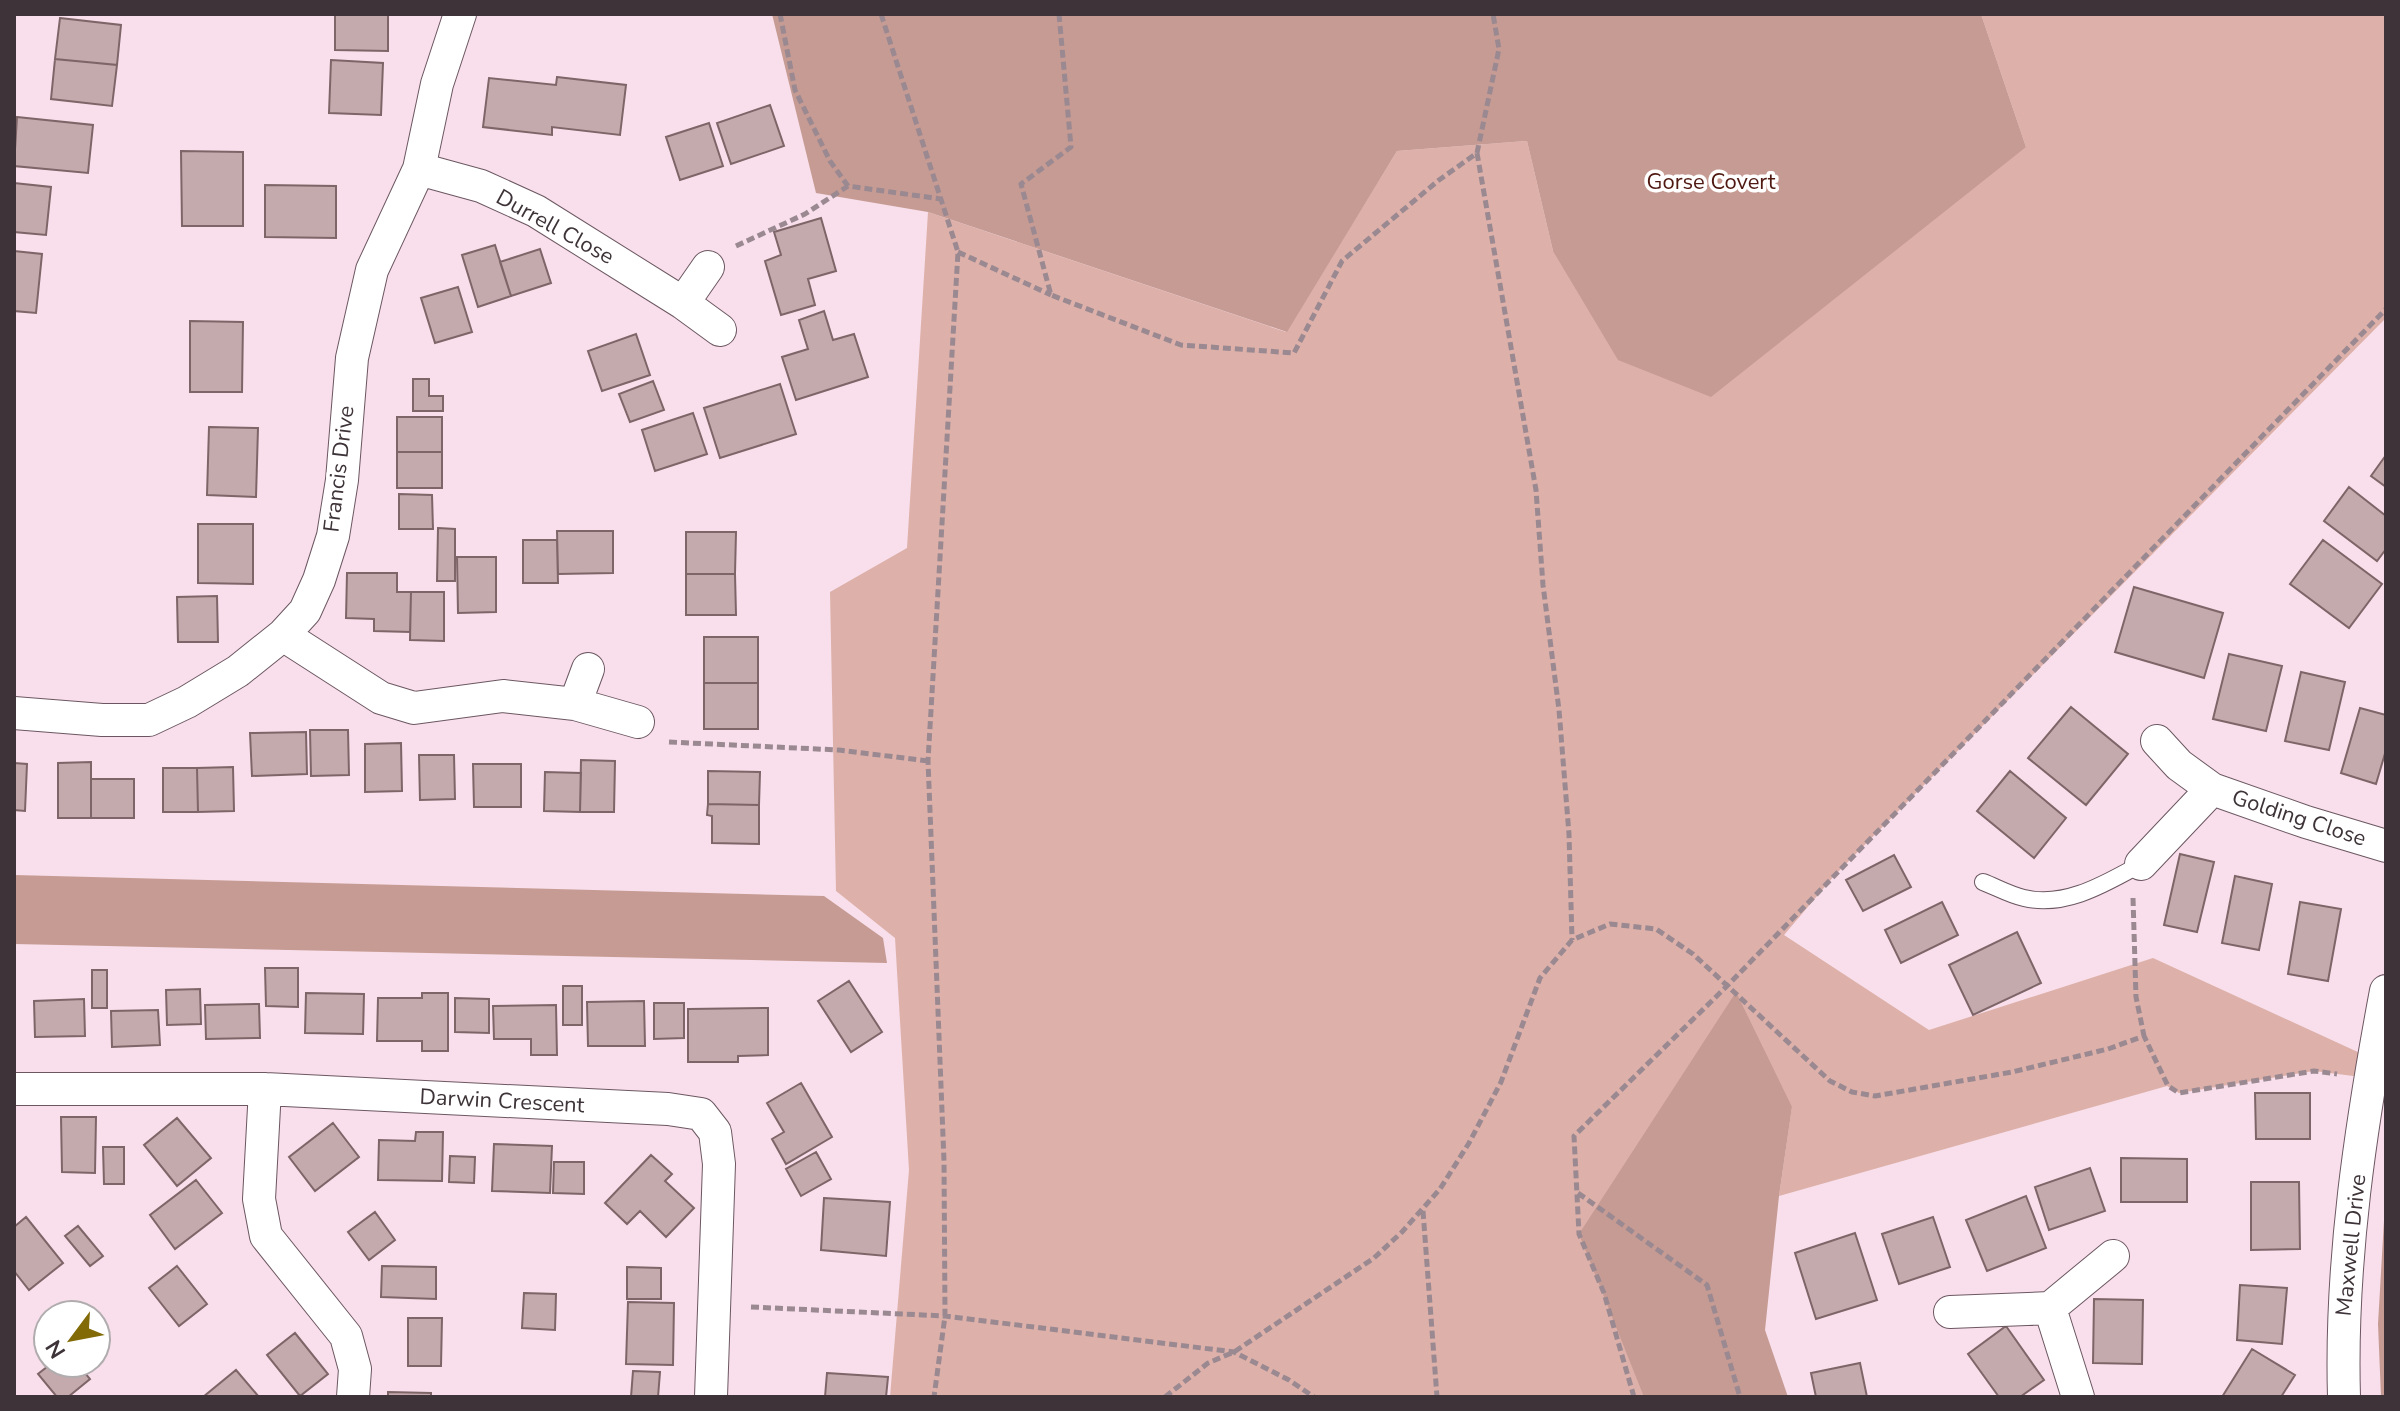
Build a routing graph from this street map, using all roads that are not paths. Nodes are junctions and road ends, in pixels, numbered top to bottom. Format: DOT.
graph roads {
  1 [pos="460,14"];
  2 [pos="419,169"];
  3 [pos="708,267"];
  4 [pos="683,303"];
  5 [pos="720,330"];
  6 [pos="283,635"];
  7 [pos="588,669"];
  8 [pos="575,704"];
  9 [pos="14,713"];
  10 [pos="638,722"];
  11 [pos="2157,741"];
  12 [pos="2212,789"];
  13 [pos="2386,846"];
  14 [pos="2141,864"];
  15 [pos="1983,882"];
  16 [pos="2386,991"];
  17 [pos="14,1089"];
  18 [pos="265,1089"];
  19 [pos="2113,1256"];
  20 [pos="2050,1308"];
  21 [pos="1950,1312"];
  22 [pos="353,1397"];
  23 [pos="711,1397"];
  24 [pos="2078,1397"];
  25 [pos="2344,1397"];
  1 -- 2 [label="street, Francis Drive"];
  2 -- 4 [label="street, Durrell Close"];
  2 -- 6 [label="street, Francis Drive"];
  3 -- 4 [label="street"];
  4 -- 5 [label="street, Durrell Close"];
  6 -- 8 [label="street"];
  6 -- 9 [label="street, Francis Drive"];
  7 -- 8 [label="street"];
  8 -- 10 [label="street"];
  11 -- 12 [label="street, Golding Close"];
  12 -- 13 [label="street, Golding Close"];
  12 -- 14 [label="street, Golding Close"];
  14 -- 15 [label="lane"];
  16 -- 25 [label="street, Maxwell Drive"];
  17 -- 18 [label="street, Darwin Crescent"];
  18 -- 22 [label="street"];
  18 -- 23 [label="street, Darwin Crescent"];
  19 -- 20 [label="street"];
  20 -- 21 [label="street"];
  20 -- 24 [label="street"];
}
